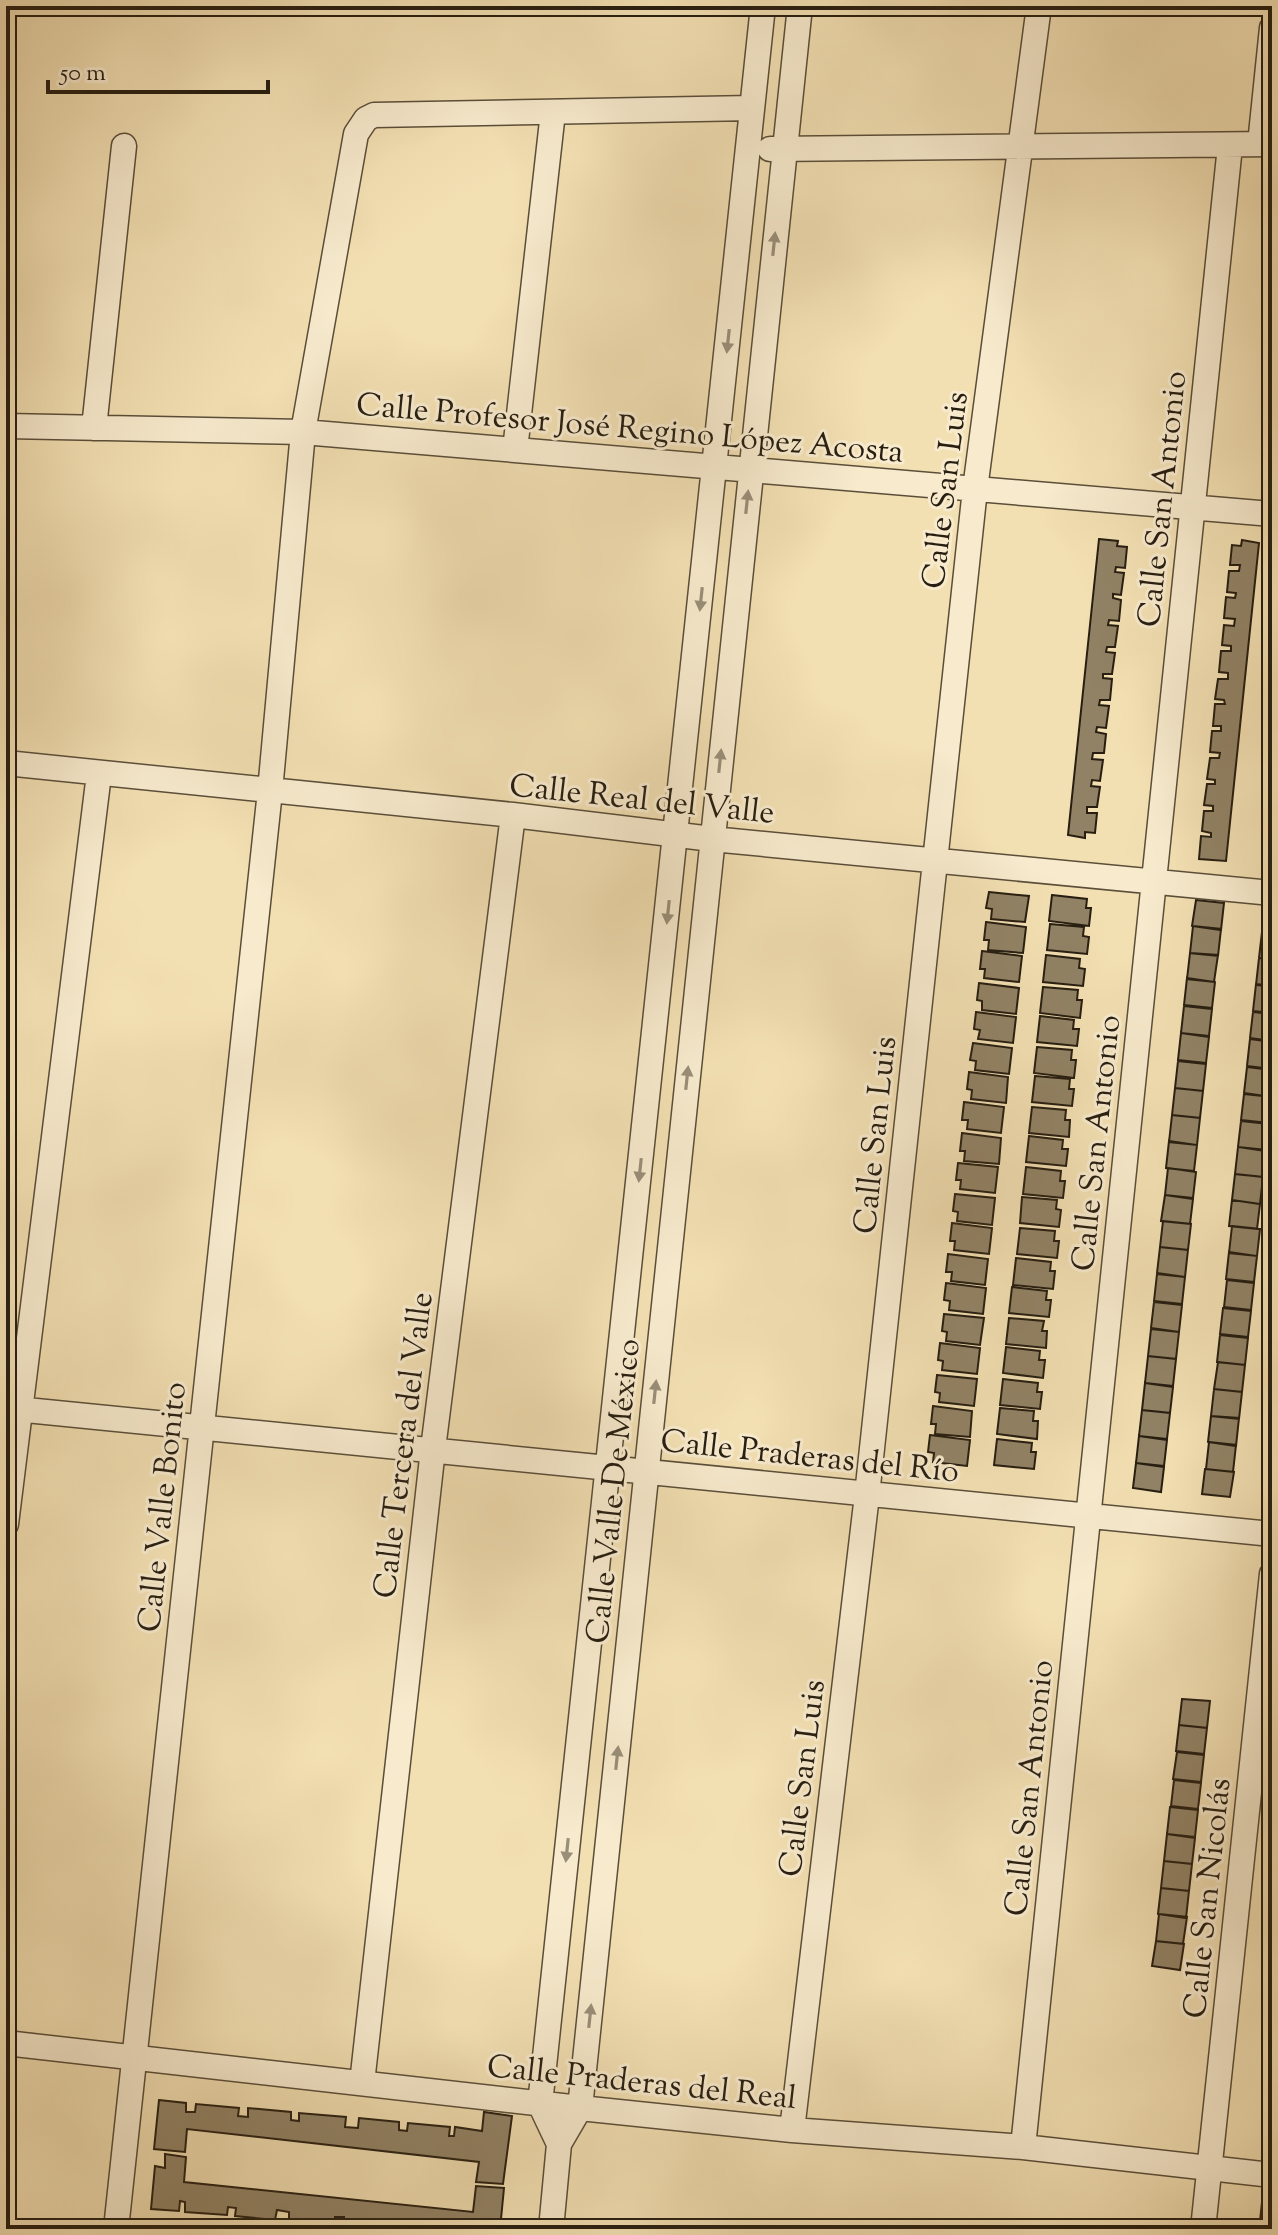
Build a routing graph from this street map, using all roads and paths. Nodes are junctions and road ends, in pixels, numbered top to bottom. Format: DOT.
graph roads {
  1 [pos="763,6"];
  2 [pos="800,6"];
  3 [pos="1039,6"];
  4 [pos="1272,28"];
  5 [pos="752,108"];
  6 [pos="553,112"];
  7 [pos="1266,144"];
  8 [pos="124,146"];
  9 [pos="1020,146"];
  10 [pos="1230,146"];
  11 [pos="783,148"];
  12 [pos="747,152"];
  13 [pos="17,426"];
  14 [pos="94,428"];
  15 [pos="303,432"];
  16 [pos="515,450"];
  17 [pos="715,466"];
  18 [pos="751,468"];
  19 [pos="975,489"];
  20 [pos="1193,507"];
  21 [pos="1272,514"];
  22 [pos="6,763"];
  23 [pos="99,774"];
  24 [pos="270,791"];
  25 [pos="513,815"];
  26 [pos="677,834"];
  27 [pos="712,839"];
  28 [pos="936,860"];
  29 [pos="1154,881"];
  30 [pos="1272,893"];
  31 [pos="13,1408"];
  32 [pos="202,1426"];
  33 [pos="433,1449"];
  34 [pos="608,1466"];
  35 [pos="647,1470"];
  36 [pos="867,1495"];
  37 [pos="1089,1515"];
  38 [pos="6,1524"];
  39 [pos="1272,1534"];
  40 [pos="1272,1574"];
  41 [pos="6,2043"];
  42 [pos="135,2058"];
  43 [pos="362,2083"];
  44 [pos="540,2104"];
  45 [pos="580,2108"];
  46 [pos="792,2130"];
  47 [pos="559,2144"];
  48 [pos="1023,2147"];
  49 [pos="1210,2168"];
  50 [pos="1272,2175"];
  51 [pos="116,2229"];
  52 [pos="551,2229"];
  53 [pos="1203,2229"];
  1 -- 5 [label="street, Calle Valle De México"];
  2 -- 11 [label="street, Calle Valle De México"];
  3 -- 9 [label="street, Calle San Luis"];
  4 -- 7 [label="street"];
  5 -- 6 [label="street, Calle Valle Bonito"];
  5 -- 12 [label="street, Calle Valle De México"];
  6 -- 15 [label="street, Calle Valle Bonito"];
  6 -- 16 [label="street"];
  7 -- 10 [label="street"];
  8 -- 14 [label="street"];
  9 -- 10 [label="street"];
  9 -- 11 [label="street"];
  9 -- 19 [label="street, Calle San Luis"];
  10 -- 20 [label="street, Calle San Antonio"];
  11 -- 12 [label="street"];
  18 -- 11 [label="street, Calle Valle De México, one-way"];
  12 -- 17 [label="street, Calle Valle De México, one-way"];
  13 -- 14 [label="street, Calle Profesor José Regino López Acosta"];
  14 -- 15 [label="street, Calle Profesor José Regino López Acosta"];
  15 -- 16 [label="street, Calle Profesor José Regino López Acosta"];
  15 -- 24 [label="street, Calle Valle Bonito"];
  16 -- 17 [label="street, Calle Profesor José Regino López Acosta"];
  17 -- 18 [label="street, Calle Profesor José Regino López Acosta"];
  17 -- 26 [label="street, Calle Valle De México, one-way"];
  18 -- 19 [label="street, Calle Profesor José Regino López Acosta"];
  27 -- 18 [label="street, Calle Valle De México, one-way"];
  19 -- 20 [label="street, Calle Profesor José Regino López Acosta"];
  19 -- 28 [label="street, Calle San Luis"];
  20 -- 21 [label="street, Calle Profesor José Regino López Acosta"];
  20 -- 29 [label="street, Calle San Antonio"];
  22 -- 23 [label="street, Calle Real del Valle"];
  23 -- 24 [label="street, Calle Real del Valle"];
  23 -- 31 [label="street"];
  24 -- 25 [label="street, Calle Real del Valle"];
  24 -- 32 [label="street, Calle Valle Bonito"];
  25 -- 26 [label="street, Calle Real del Valle"];
  25 -- 33 [label="street, Calle Tercera del Valle"];
  26 -- 27 [label="street, Calle Real del Valle"];
  26 -- 34 [label="street, Calle Valle De México, one-way"];
  27 -- 28 [label="street, Calle Real del Valle"];
  35 -- 27 [label="street, Calle Valle De México, one-way"];
  28 -- 29 [label="street, Calle Real del Valle"];
  28 -- 36 [label="street, Calle San Luis"];
  29 -- 30 [label="street, Calle Real del Valle"];
  29 -- 37 [label="street, Calle San Antonio"];
  31 -- 32 [label="street, Calle Praderas del Río"];
  31 -- 38 [label="street"];
  32 -- 33 [label="street, Calle Praderas del Río"];
  32 -- 42 [label="street, Calle Valle Bonito"];
  33 -- 34 [label="street, Calle Praderas del Río"];
  33 -- 43 [label="street, Calle Tercera del Valle"];
  34 -- 35 [label="street, Calle Praderas del Río"];
  34 -- 44 [label="street, Calle Valle De México, one-way"];
  35 -- 36 [label="street, Calle Praderas del Río"];
  45 -- 35 [label="street, Calle Valle De México, one-way"];
  36 -- 37 [label="street, Calle Praderas del Río"];
  36 -- 46 [label="street, Calle San Luis"];
  37 -- 39 [label="street, Calle Praderas del Río"];
  37 -- 48 [label="street, Calle San Antonio"];
  40 -- 49 [label="street, Calle San Nicolás"];
  41 -- 42 [label="street, Calle Praderas del Real"];
  42 -- 43 [label="street, Calle Praderas del Real"];
  42 -- 51 [label="street, Calle Valle Bonito"];
  43 -- 44 [label="street, Calle Praderas del Real"];
  44 -- 45 [label="street, Calle Praderas del Real"];
  44 -- 47 [label="street"];
  45 -- 46 [label="street, Calle Praderas del Real"];
  45 -- 47 [label="street, Calle Valle De México"];
  46 -- 48 [label="street, Calle Praderas del Real"];
  47 -- 52 [label="street"];
  48 -- 49 [label="street, Calle Praderas del Real"];
  49 -- 50 [label="street, Calle Praderas del Real"];
  49 -- 53 [label="street, Calle San Nicolás"];
}
